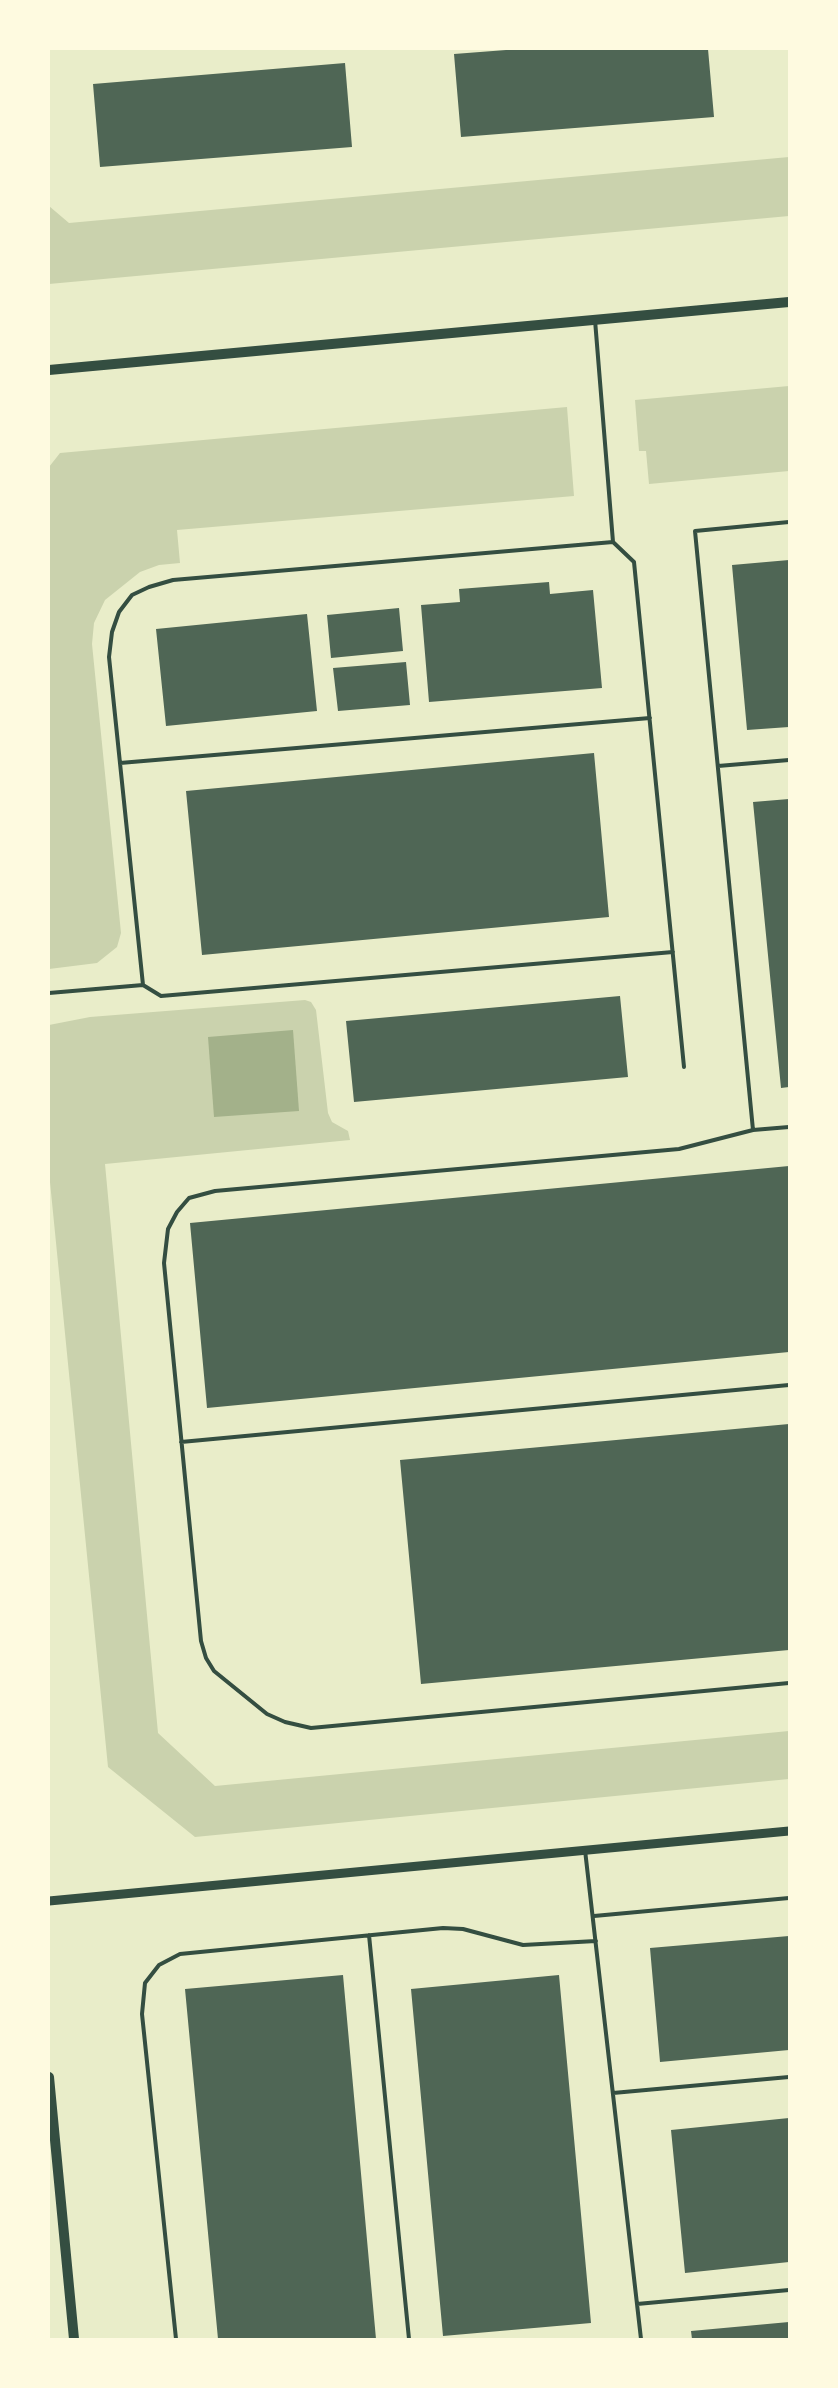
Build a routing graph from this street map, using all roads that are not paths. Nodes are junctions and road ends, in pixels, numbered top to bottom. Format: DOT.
graph roads {
  1 [pos="789,302"];
  2 [pos="595,320"];
  3 [pos="49,370"];
  4 [pos="789,522"];
  5 [pos="613,542"];
  6 [pos="650,718"];
  7 [pos="789,760"];
  8 [pos="120,763"];
  9 [pos="718,766"];
  10 [pos="673,952"];
  11 [pos="143,985"];
  12 [pos="49,993"];
  13 [pos="684,1067"];
  14 [pos="789,1127"];
  15 [pos="753,1130"];
  16 [pos="789,1385"];
  17 [pos="181,1442"];
  18 [pos="789,1683"];
  19 [pos="789,1830"];
  20 [pos="585,1850"];
  21 [pos="789,1898"];
  22 [pos="49,1901"];
  23 [pos="594,1916"];
  24 [pos="369,1935"];
  25 [pos="596,1940"];
  26 [pos="789,2077"];
  27 [pos="49,2078"];
  28 [pos="613,2093"];
  29 [pos="789,2290"];
  30 [pos="637,2304"];
  31 [pos="74,2339"];
  32 [pos="176,2339"];
  33 [pos="410,2339"];
  34 [pos="641,2339"];
  1 -- 2 [label="main road"];
  2 -- 3 [label="main road"];
  2 -- 5 [label="lane"];
  4 -- 9 [label="lane"];
  5 -- 6 [label="lane"];
  5 -- 8 [label="lane"];
  6 -- 8 [label="lane"];
  6 -- 10 [label="lane"];
  7 -- 9 [label="lane"];
  8 -- 11 [label="lane"];
  9 -- 15 [label="lane"];
  10 -- 11 [label="lane"];
  10 -- 13 [label="lane"];
  11 -- 12 [label="lane"];
  14 -- 15 [label="lane"];
  15 -- 17 [label="lane"];
  16 -- 17 [label="lane"];
  17 -- 18 [label="lane"];
  19 -- 20 [label="street"];
  20 -- 22 [label="street"];
  20 -- 23 [label="lane"];
  21 -- 23 [label="lane"];
  23 -- 25 [label="lane"];
  24 -- 25 [label="lane"];
  24 -- 32 [label="lane"];
  24 -- 33 [label="lane"];
  25 -- 28 [label="lane"];
  26 -- 28 [label="lane"];
  27 -- 31 [label="main road"];
  28 -- 30 [label="lane"];
  29 -- 30 [label="lane"];
  30 -- 34 [label="lane"];
}
